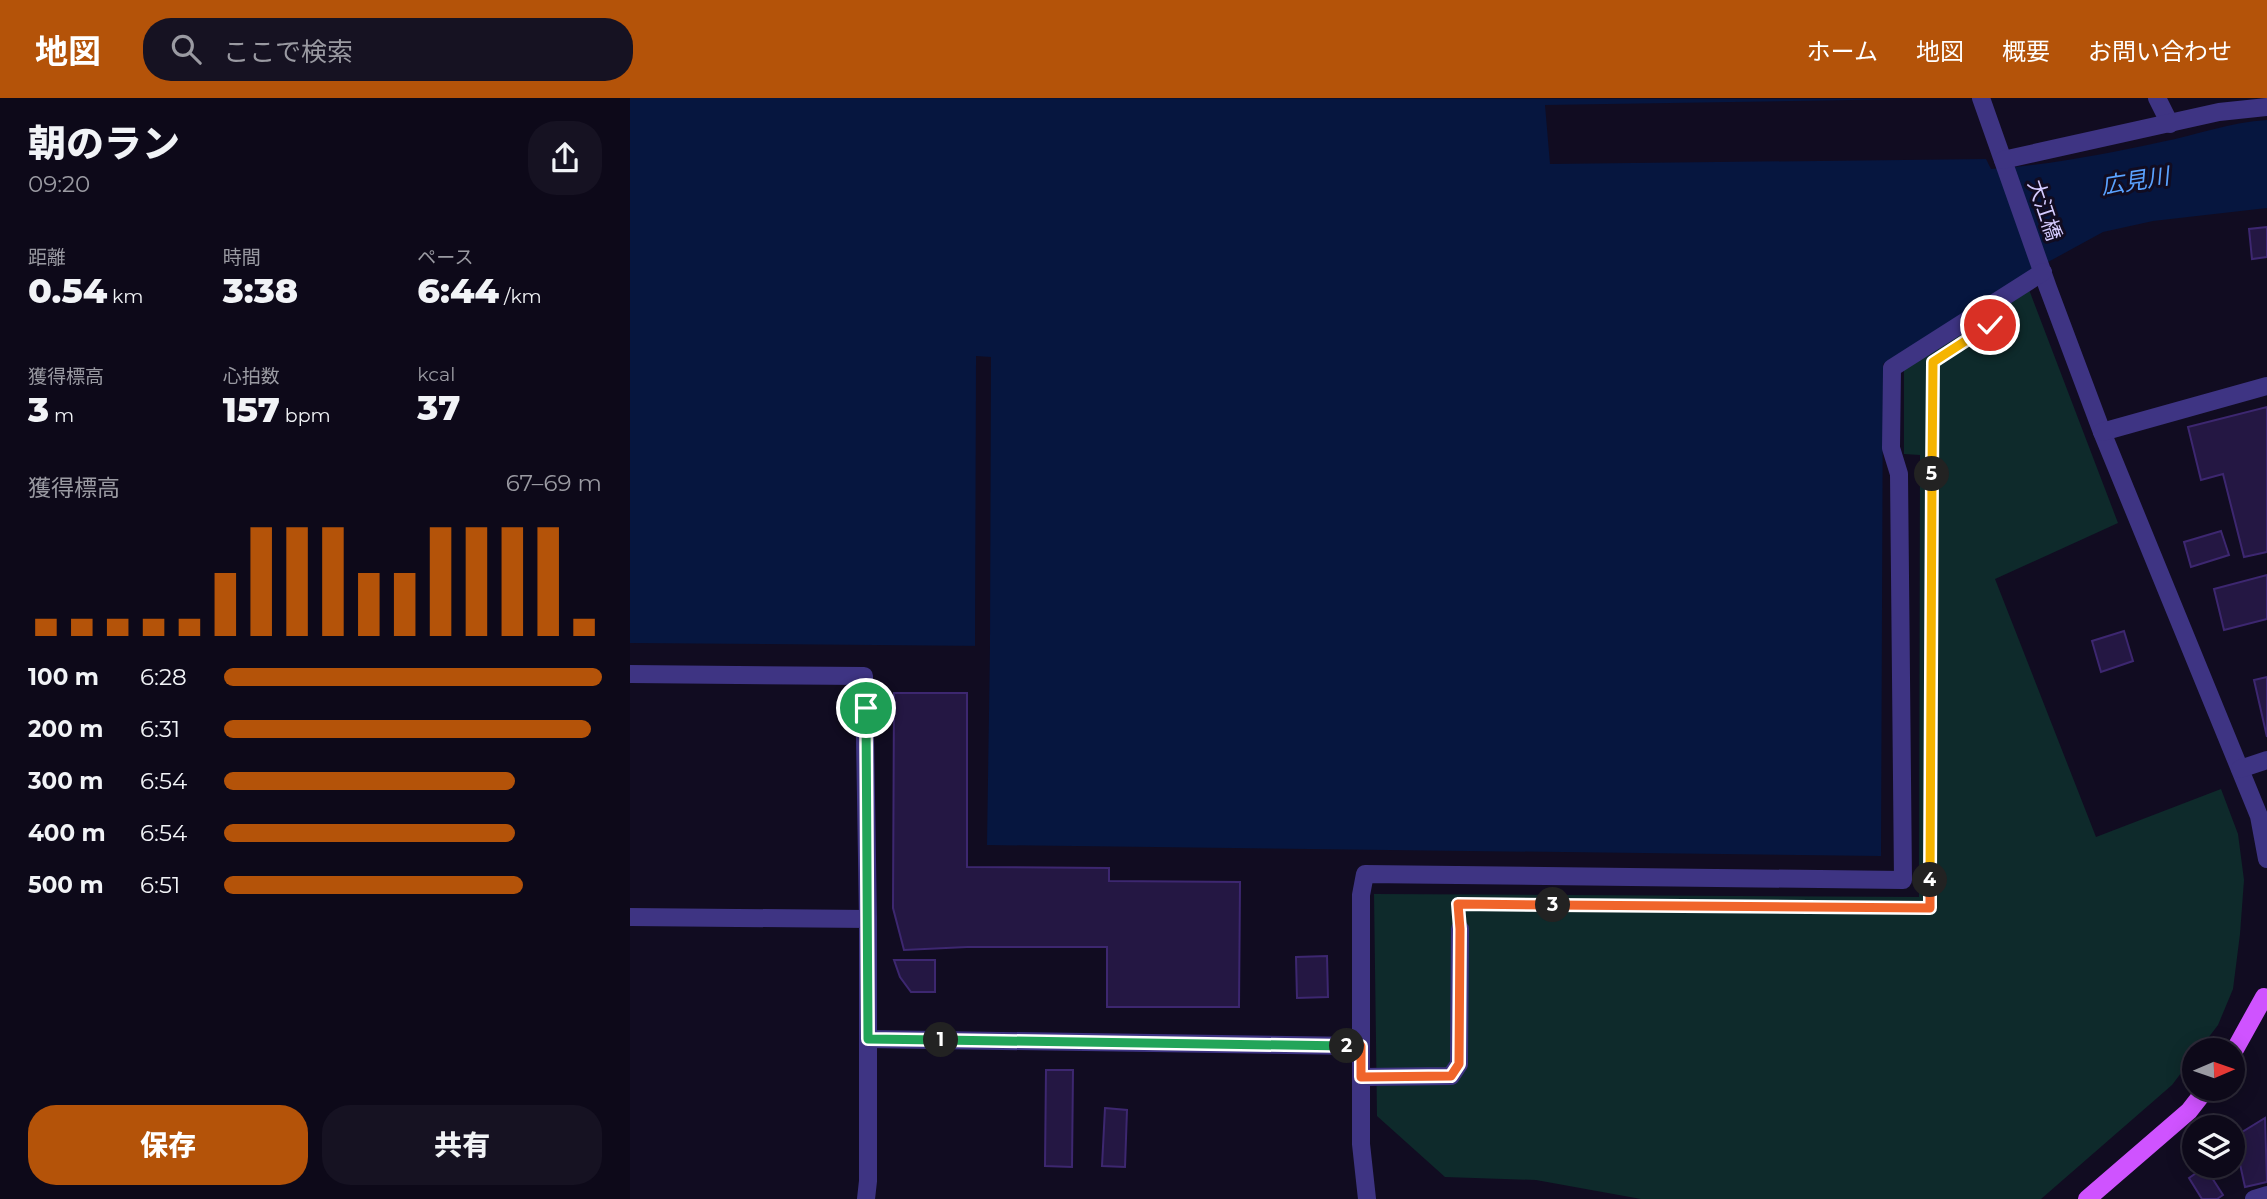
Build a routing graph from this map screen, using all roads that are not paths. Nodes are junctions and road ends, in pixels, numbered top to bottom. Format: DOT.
graph roads {
  1 [pos="1981,98"];
  2 [pos="2157,98"];
  3 [pos="2267,107"];
  4 [pos="2170,124"];
  5 [pos="2005,164"];
  6 [pos="2042,269"];
  7 [pos="2267,386"];
  8 [pos="2102,432"];
  9 [pos="630,674"];
  10 [pos="2267,760"];
  11 [pos="2240,769"];
  12 [pos="2267,859"];
  13 [pos="630,917"];
  14 [pos="868,919"];
  15 [pos="1460,929"];
  16 [pos="2266,994"];
  17 [pos="2242,1038"];
  18 [pos="868,1039"];
  19 [pos="1361,1046"];
  20 [pos="1361,1077"];
  21 [pos="2197,1101"];
  22 [pos="2267,1195"];
  23 [pos="866,1199"];
  24 [pos="1367,1199"];
  25 [pos="2087,1199"];
  26 [pos="2254,1199"];
  1 -- 5 [label="street, 大江橋"];
  2 -- 4 [label="street"];
  3 -- 4 [label="street"];
  4 -- 5 [label="street"];
  5 -- 6 [label="street, 大江橋"];
  6 -- 8 [label="street, 大江橋"];
  6 -- 19 [label="street"];
  7 -- 8 [label="street"];
  8 -- 11 [label="street, 大江橋"];
  9 -- 14 [label="street"];
  10 -- 11 [label="street"];
  11 -- 12 [label="street, 大江橋"];
  13 -- 14 [label="street"];
  14 -- 18 [label="street"];
  15 -- 20 [label="street"];
  16 -- 17 [label="main road"];
  18 -- 19 [label="street"];
  18 -- 23 [label="street"];
  19 -- 20 [label="street"];
  20 -- 24 [label="street"];
  21 -- 25 [label="main road"];
  22 -- 26 [label="street"];
}
